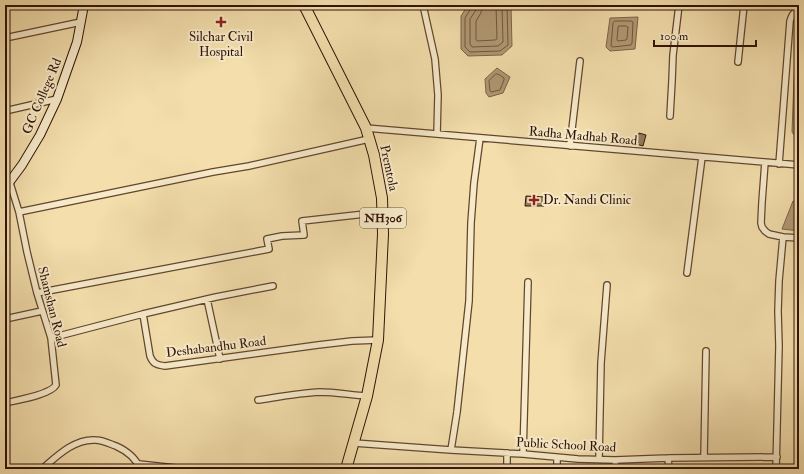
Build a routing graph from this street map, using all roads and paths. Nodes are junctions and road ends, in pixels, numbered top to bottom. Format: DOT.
graph roads {
  1 [pos="84,5"];
  2 [pos="305,5"];
  3 [pos="423,5"];
  4 [pos="679,5"];
  5 [pos="744,5"];
  6 [pos="799,11"];
  7 [pos="81,22"];
  8 [pos="5,38"];
  9 [pos="580,61"];
  10 [pos="738,62"];
  11 [pos="57,99"];
  12 [pos="5,111"];
  13 [pos="670,116"];
  14 [pos="366,128"];
  15 [pos="438,134"];
  16 [pos="480,138"];
  17 [pos="369,139"];
  18 [pos="570,146"];
  19 [pos="702,157"];
  20 [pos="765,162"];
  21 [pos="779,164"];
  22 [pos="799,165"];
  23 [pos="7,185"];
  24 [pos="19,212"];
  25 [pos="383,212"];
  26 [pos="783,237"];
  27 [pos="799,238"];
  28 [pos="687,273"];
  29 [pos="528,282"];
  30 [pos="607,285"];
  31 [pos="273,286"];
  32 [pos="37,293"];
  33 [pos="207,299"];
  34 [pos="42,311"];
  35 [pos="143,314"];
  36 [pos="5,319"];
  37 [pos="51,338"];
  38 [pos="378,340"];
  39 [pos="706,351"];
  40 [pos="220,359"];
  41 [pos="367,396"];
  42 [pos="258,400"];
  43 [pos="5,403"];
  44 [pos="354,443"];
  45 [pos="451,450"];
  46 [pos="507,453"];
  47 [pos="523,454"];
  48 [pos="704,457"];
  49 [pos="777,457"];
  50 [pos="558,458"];
  51 [pos="668,458"];
  52 [pos="599,459"];
  53 [pos="615,460"];
  54 [pos="139,467"];
  55 [pos="42,469"];
  56 [pos="185,469"];
  57 [pos="346,469"];
  58 [pos="506,469"];
  59 [pos="557,469"];
  60 [pos="616,469"];
  61 [pos="670,469"];
  62 [pos="776,469"];
  1 -- 7 [label="main road, GC College Rd"];
  2 -- 14 [label="highway, Premtola / NH306"];
  3 -- 15 [label="street"];
  4 -- 13 [label="street"];
  5 -- 10 [label="street"];
  6 -- 21 [label="street"];
  7 -- 8 [label="street"];
  7 -- 11 [label="main road, GC College Rd"];
  9 -- 18 [label="street"];
  11 -- 12 [label="street"];
  11 -- 23 [label="main road, GC College Rd"];
  14 -- 15 [label="street, Radha Madhab Road"];
  14 -- 17 [label="highway, Premtola / NH306"];
  15 -- 16 [label="street, Radha Madhab Road"];
  16 -- 18 [label="street, Radha Madhab Road"];
  16 -- 45 [label="street"];
  17 -- 24 [label="street"];
  17 -- 25 [label="highway, Premtola / NH306"];
  18 -- 19 [label="street, Radha Madhab Road"];
  19 -- 20 [label="street, Radha Madhab Road"];
  19 -- 28 [label="street"];
  20 -- 21 [label="street, Radha Madhab Road"];
  20 -- 26 [label="street"];
  21 -- 22 [label="street, Radha Madhab Road"];
  23 -- 24 [label="street, Shamshan Road"];
  24 -- 32 [label="street, Shamshan Road"];
  25 -- 32 [label="street"];
  25 -- 38 [label="highway, Premtola / NH306"];
  26 -- 27 [label="street"];
  26 -- 49 [label="street"];
  29 -- 47 [label="street"];
  30 -- 52 [label="street"];
  31 -- 33 [label="street"];
  32 -- 34 [label="street, Shamshan Road"];
  33 -- 35 [label="street"];
  33 -- 40 [label="street"];
  34 -- 36 [label="street"];
  34 -- 37 [label="street, Shamshan Road"];
  35 -- 37 [label="street"];
  35 -- 40 [label="street, Deshabandhu Road"];
  37 -- 43 [label="street, Shamshan Road"];
  38 -- 40 [label="street, Deshabandhu Road"];
  38 -- 41 [label="highway, Premtola / NH306"];
  39 -- 48 [label="street"];
  41 -- 42 [label="street"];
  41 -- 44 [label="highway, Premtola / NH306"];
  44 -- 45 [label="street, Public School Road"];
  44 -- 57 [label="highway, NH306"];
  45 -- 46 [label="street, Public School Road"];
  46 -- 47 [label="street, Public School Road"];
  46 -- 58 [label="street"];
  47 -- 50 [label="street, Public School Road"];
  48 -- 49 [label="street, Public School Road"];
  48 -- 51 [label="street, Public School Road"];
  49 -- 62 [label="street"];
  50 -- 52 [label="street, Public School Road"];
  50 -- 59 [label="street"];
  51 -- 53 [label="street, Public School Road"];
  51 -- 61 [label="street"];
  52 -- 53 [label="street, Public School Road"];
  53 -- 60 [label="street"];
  54 -- 55 [label="street"];
  54 -- 56 [label="street"];
}
